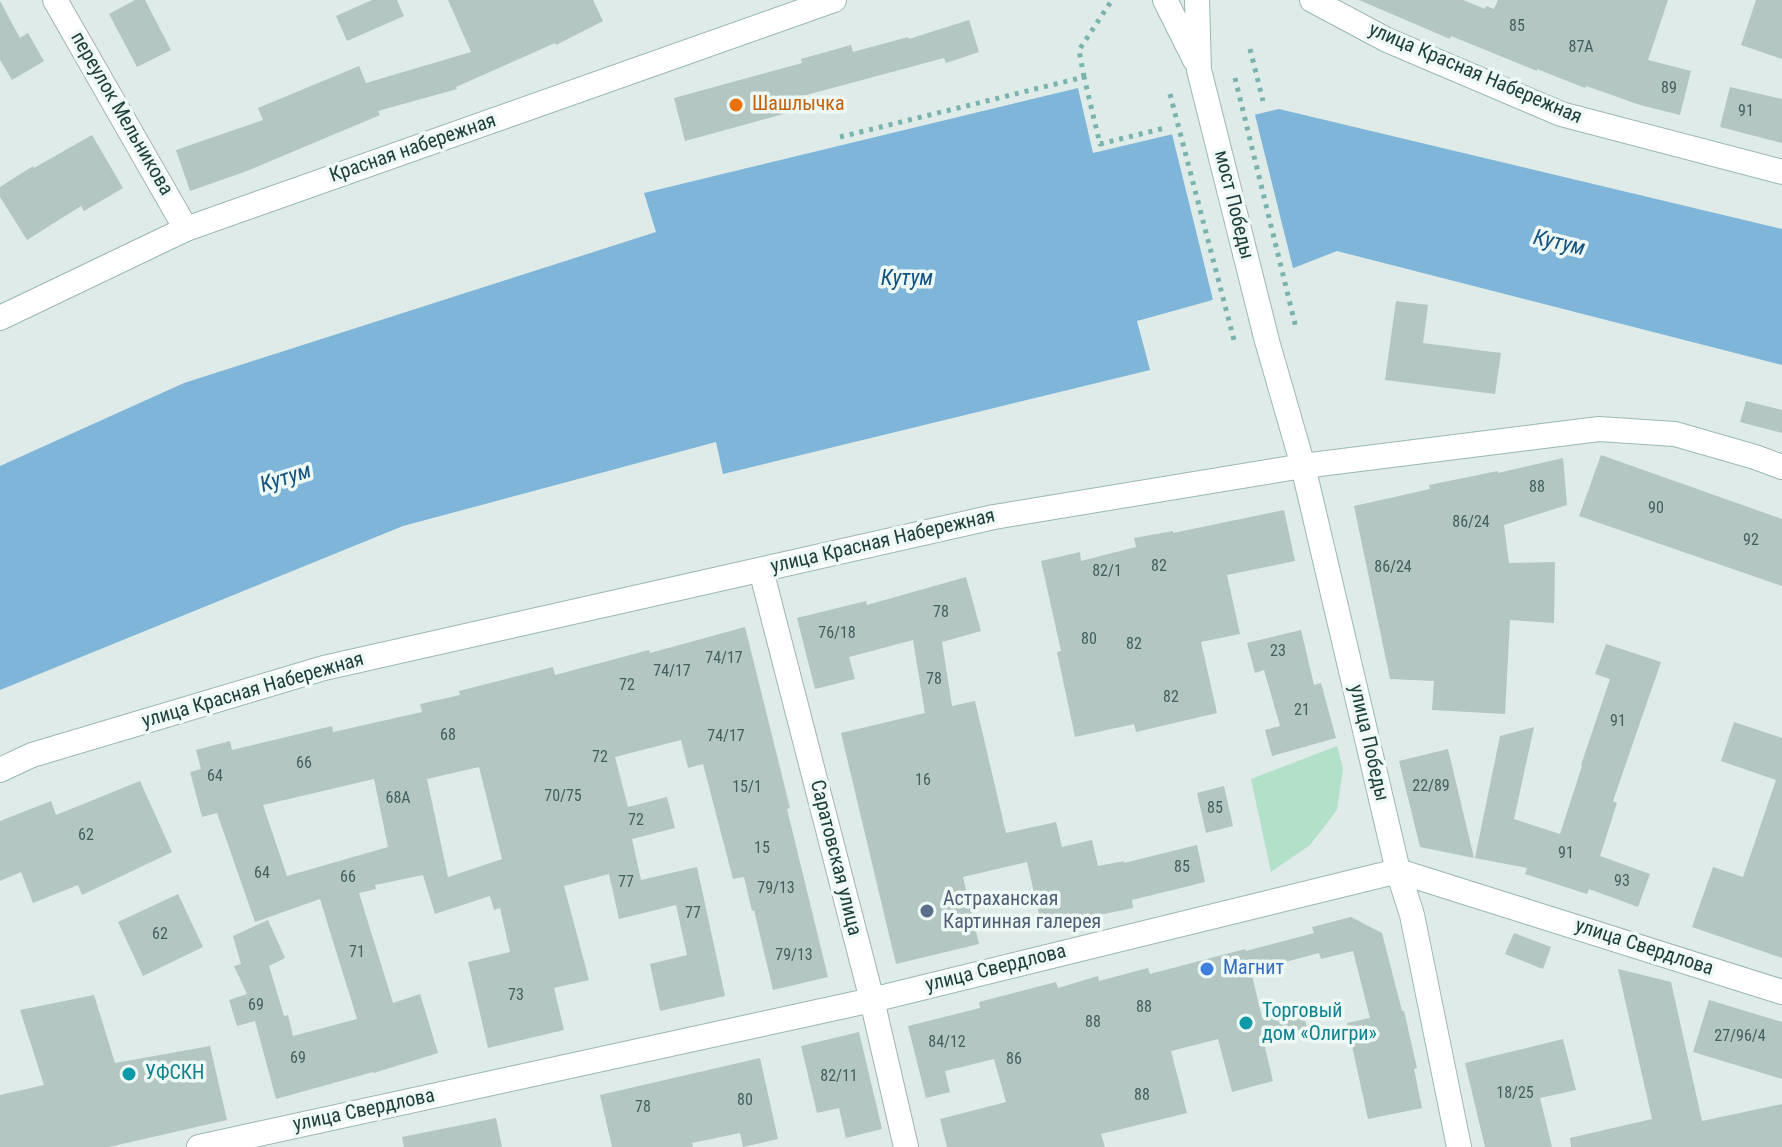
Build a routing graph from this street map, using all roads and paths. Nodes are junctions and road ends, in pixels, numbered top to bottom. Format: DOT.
graph roads {
  1 [pos="55,0"];
  2 [pos="834,0"];
  3 [pos="1112,0"];
  4 [pos="1165,0"];
  5 [pos="1197,0"];
  6 [pos="1312,0"];
  7 [pos="1250,49"];
  8 [pos="1199,70"];
  9 [pos="1084,77"];
  10 [pos="1235,78"];
  11 [pos="1170,94"];
  12 [pos="1263,101"];
  13 [pos="1165,128"];
  14 [pos="840,137"];
  15 [pos="1782,172"];
  16 [pos="186,229"];
  17 [pos="0,318"];
  18 [pos="1296,328"];
  19 [pos="1267,341"];
  20 [pos="1235,344"];
  21 [pos="1303,466"];
  22 [pos="1782,467"];
  23 [pos="761,570"];
  24 [pos="0,770"];
  25 [pos="1398,871"];
  26 [pos="1782,992"];
  27 [pos="872,1000"];
  28 [pos="199,1147"];
  29 [pos="906,1147"];
  30 [pos="1459,1147"];
  1 -- 16 [label="main road, переулок Мельникова"];
  2 -- 16 [label="main road, Красная набережная"];
  3 -- 9 [label="path"];
  4 -- 8 [label="main road"];
  5 -- 8 [label="main road"];
  6 -- 15 [label="main road, улица Красная Набережная"];
  7 -- 12 [label="path"];
  8 -- 19 [label="main road, мост Победы"];
  9 -- 13 [label="path"];
  9 -- 14 [label="path"];
  10 -- 18 [label="path"];
  11 -- 20 [label="path"];
  16 -- 17 [label="main road, Красная набережная"];
  19 -- 21 [label="main road, улица Победы"];
  21 -- 22 [label="main road, улица Красная Набережная"];
  21 -- 23 [label="main road, улица Красная Набережная"];
  21 -- 25 [label="main road, улица Победы"];
  23 -- 24 [label="main road, улица Красная Набережная"];
  23 -- 27 [label="main road, Саратовская улица"];
  25 -- 26 [label="main road, улица Свердлова"];
  25 -- 27 [label="main road, улица Свердлова"];
  25 -- 30 [label="main road, улица Победы"];
  27 -- 28 [label="main road, улица Свердлова"];
  27 -- 29 [label="main road, Саратовская улица"];
}
